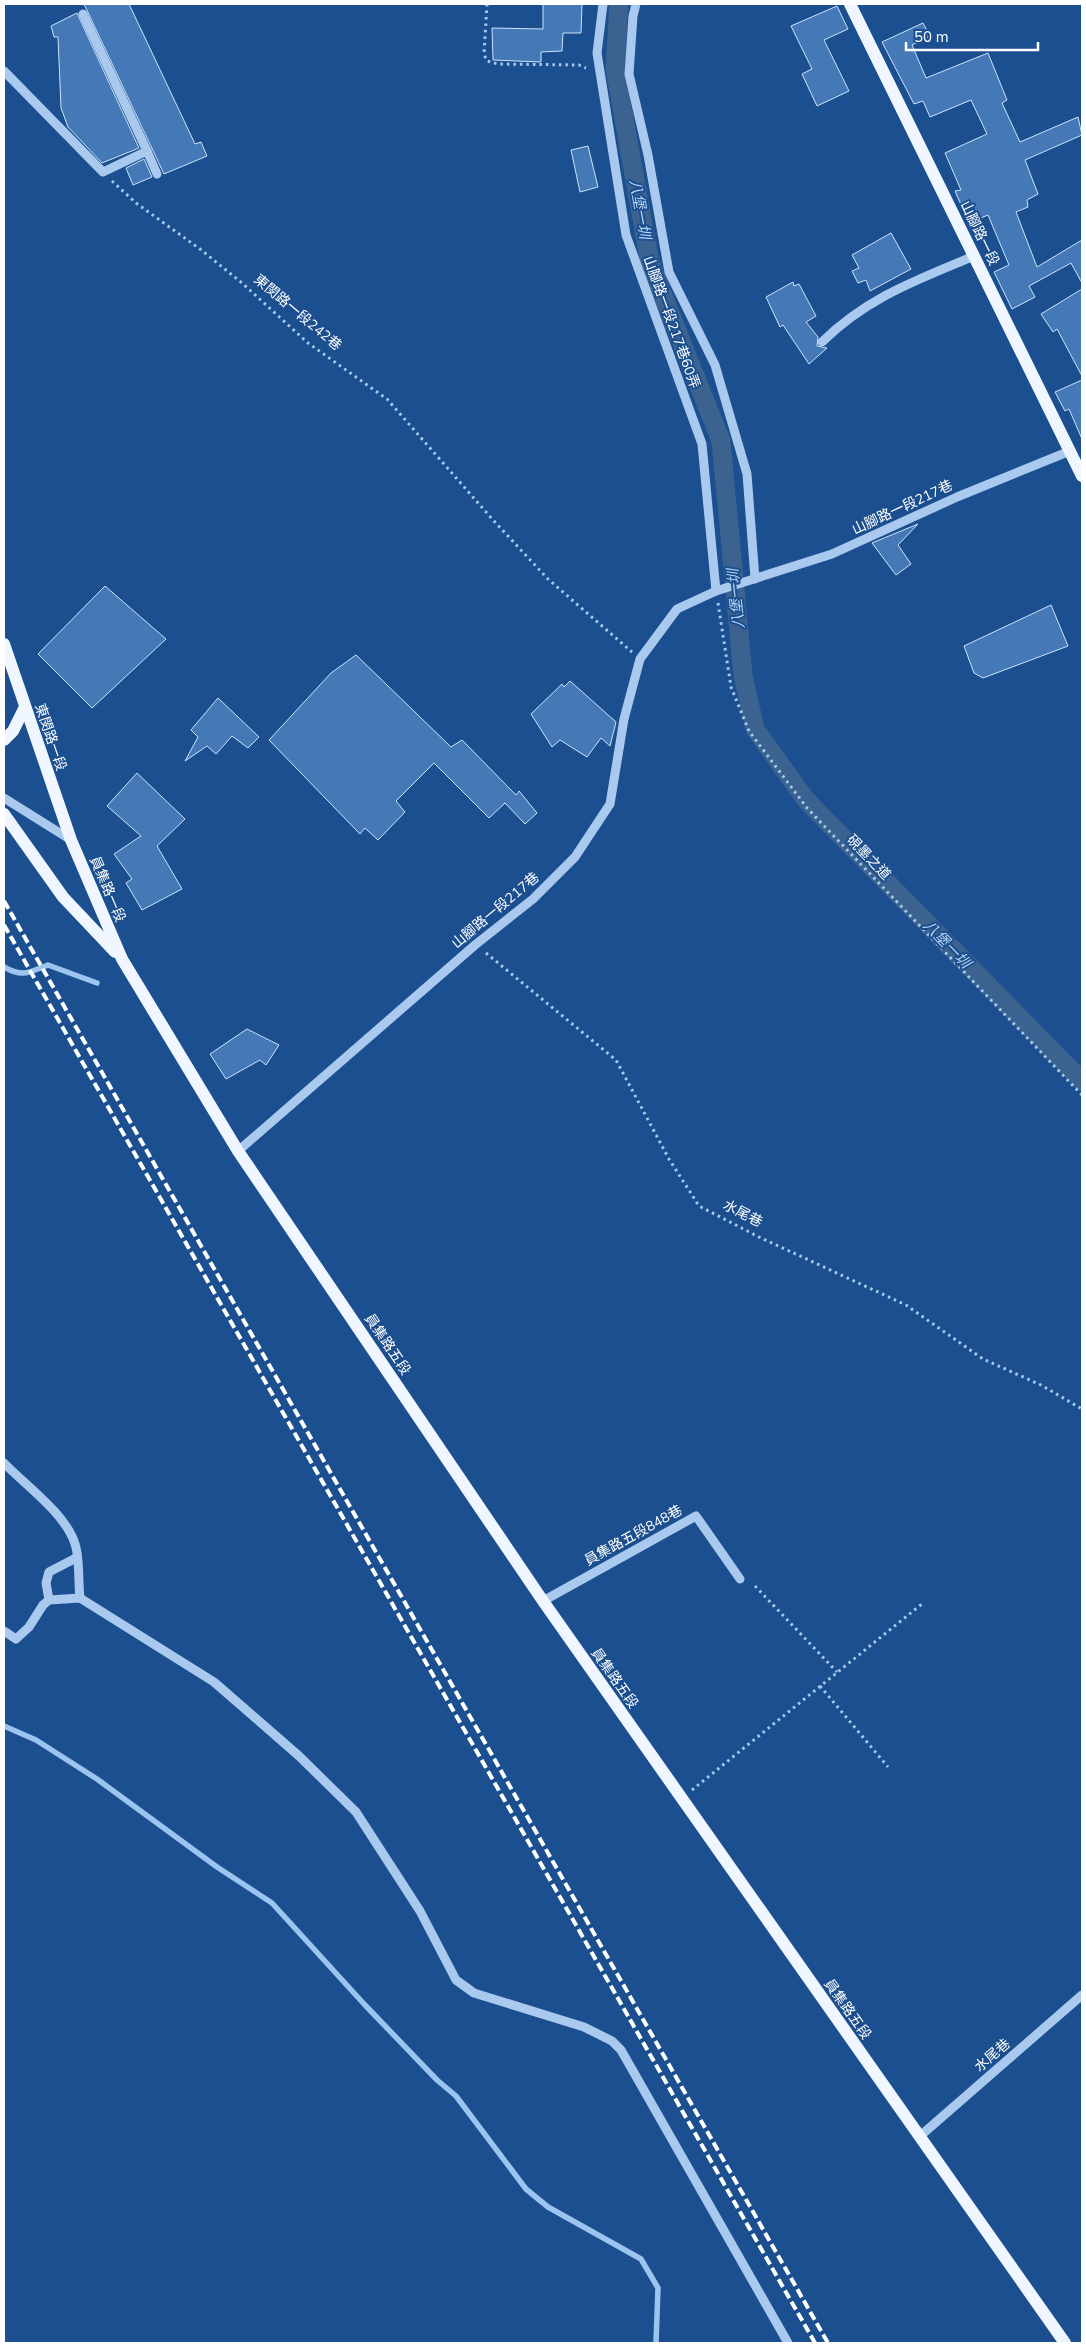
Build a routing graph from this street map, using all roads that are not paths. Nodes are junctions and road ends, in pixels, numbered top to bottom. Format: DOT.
graph roads {
  1 [pos="603,4"];
  2 [pos="636,4"];
  3 [pos="850,4"];
  4 [pos="83,14"];
  5 [pos="4,71"];
  6 [pos="147,152"];
  7 [pos="157,174"];
  8 [pos="974,256"];
  9 [pos="822,342"];
  10 [pos="1070,451"];
  11 [pos="1082,476"];
  12 [pos="755,579"];
  13 [pos="716,590"];
  14 [pos="4,644"];
  15 [pos="25,707"];
  16 [pos="4,740"];
  17 [pos="4,798"];
  18 [pos="4,814"];
  19 [pos="71,840"];
  20 [pos="122,959"];
  21 [pos="157,1019"];
  22 [pos="238,1152"];
  23 [pos="4,1463"];
  24 [pos="76,1558"];
  25 [pos="740,1579"];
  26 [pos="80,1598"];
  27 [pos="49,1600"];
  28 [pos="542,1600"];
  29 [pos="4,1631"];
  30 [pos="1082,1995"];
  31 [pos="919,2137"];
  32 [pos="788,2343"];
  33 [pos="1065,2343"];
  1 -- 13 [label="street, 山腳路一段217巷60弄"];
  2 -- 12 [label="street"];
  3 -- 8 [label="main road, 山腳路一段"];
  4 -- 6 [label="street"];
  5 -- 6 [label="street"];
  6 -- 7 [label="street"];
  8 -- 9 [label="street"];
  8 -- 10 [label="main road, 山腳路一段"];
  10 -- 11 [label="main road, 山腳路一段"];
  10 -- 12 [label="street, 山腳路一段217巷"];
  12 -- 13 [label="street, 山腳路一段217巷"];
  13 -- 22 [label="street, 山腳路一段217巷"];
  14 -- 15 [label="main road, 東閔路一段"];
  15 -- 16 [label="main road"];
  15 -- 19 [label="main road, 東閔路一段"];
  17 -- 19 [label="street"];
  18 -- 20 [label="main road"];
  19 -- 20 [label="main road, 員集路一段"];
  20 -- 21 [label="main road, 員集路一段"];
  21 -- 22 [label="main road, 員集路五段"];
  22 -- 28 [label="main road, 員集路五段"];
  23 -- 24 [label="street"];
  24 -- 26 [label="street"];
  24 -- 27 [label="street"];
  25 -- 28 [label="street, 員集路五段848巷"];
  26 -- 27 [label="street"];
  26 -- 32 [label="street"];
  27 -- 29 [label="street"];
  28 -- 31 [label="main road, 員集路五段"];
  30 -- 31 [label="street, 水尾巷"];
  31 -- 33 [label="main road, 員集路五段"];
}
